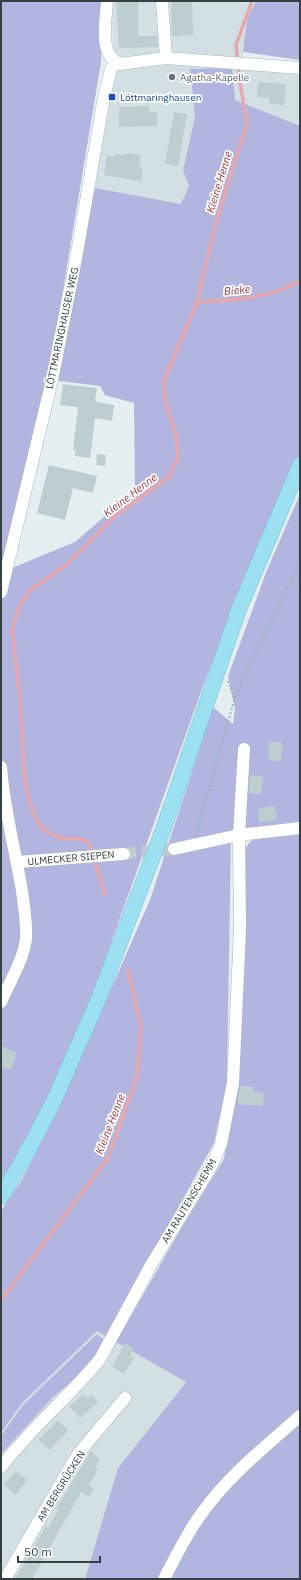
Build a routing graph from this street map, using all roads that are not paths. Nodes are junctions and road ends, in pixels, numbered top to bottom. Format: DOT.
graph roads {
  1 [pos="107,1"];
  2 [pos="162,1"];
  3 [pos="166,58"];
  4 [pos="116,62"];
  5 [pos="300,68"];
  6 [pos="300,465"];
  7 [pos="1,592"];
  8 [pos="244,749"];
  9 [pos="1,767"];
  10 [pos="300,828"];
  11 [pos="239,835"];
  12 [pos="174,849"];
  13 [pos="124,854"];
  14 [pos="17,862"];
  15 [pos="1,1002"];
  16 [pos="1,1197"];
  17 [pos="125,1398"];
  18 [pos="300,1416"];
  19 [pos="1,1467"];
  20 [pos="5,1579"];
  21 [pos="164,1579"];
  1 -- 4 [label="street"];
  2 -- 3 [label="street"];
  3 -- 4 [label="street"];
  3 -- 5 [label="street"];
  4 -- 7 [label="street, LÖTTMARINGHAUSER WEG"];
  6 -- 16 [label="main road"];
  8 -- 11 [label="street"];
  9 -- 14 [label="street"];
  10 -- 11 [label="street"];
  11 -- 12 [label="street"];
  11 -- 19 [label="street, AM RAUTENSCHEMM"];
  13 -- 14 [label="street, ULMECKER SIEPEN"];
  14 -- 15 [label="street"];
  17 -- 20 [label="street, AM BERGRÜCKEN"];
  18 -- 21 [label="street"];
}
